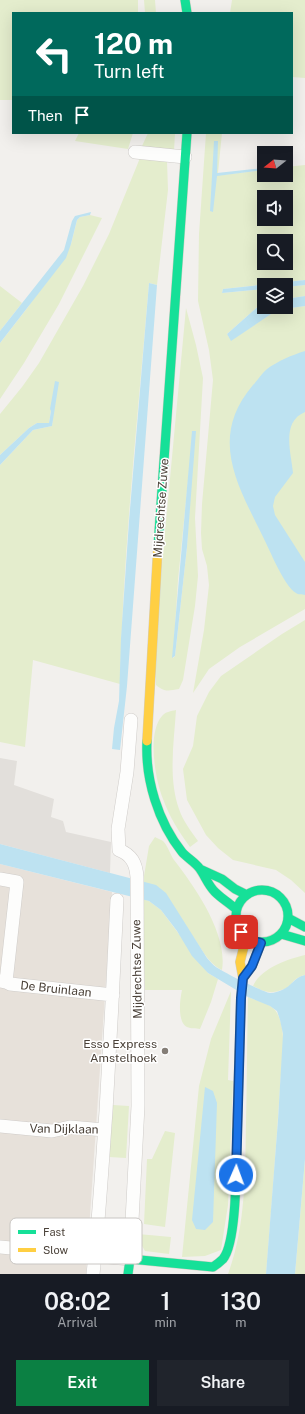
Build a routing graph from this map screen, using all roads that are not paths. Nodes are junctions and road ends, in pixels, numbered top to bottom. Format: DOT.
graph roads {
  1 [pos="185,0"];
  2 [pos="187,12"];
  3 [pos="187,134"];
  4 [pos="135,152"];
  5 [pos="186,158"];
  6 [pos="131,720"];
  7 [pos="199,868"];
  8 [pos="0,878"];
  9 [pos="247,894"];
  10 [pos="117,900"];
  11 [pos="236,909"];
  12 [pos="288,918"];
  13 [pos="305,927"];
  14 [pos="281,934"];
  15 [pos="246,938"];
  16 [pos="305,941"];
  17 [pos="261,943"];
  18 [pos="243,978"];
  19 [pos="3,981"];
  20 [pos="113,995"];
  21 [pos="0,1126"];
  22 [pos="104,1130"];
  23 [pos="98,1218"];
  24 [pos="132,1218"];
  25 [pos="0,1247"];
  26 [pos="10,1248"];
  27 [pos="142,1261"];
  28 [pos="94,1264"];
  29 [pos="129,1264"];
  30 [pos="213,1271"];
  31 [pos="93,1274"];
  32 [pos="128,1274"];
  1 -- 2 [label="street"];
  3 -- 5 [label="street, Mijdrechtse Zuwe"];
  4 -- 5 [label="street"];
  5 -- 7 [label="street, Mijdrechtse Zuwe"];
  6 -- 24 [label="street, Mijdrechtse Zuwe"];
  7 -- 9 [label="street, Mijdrechtse Zuwe"];
  7 -- 11 [label="street, Mijdrechtse Zuwe"];
  8 -- 19 [label="street"];
  9 -- 11 [label="street"];
  9 -- 12 [label="street"];
  10 -- 20 [label="street, Mijdrechtse Zuwe"];
  11 -- 15 [label="street"];
  12 -- 13 [label="street"];
  12 -- 14 [label="street"];
  14 -- 16 [label="street"];
  14 -- 17 [label="street"];
  15 -- 17 [label="street"];
  15 -- 18 [label="street"];
  17 -- 18 [label="street"];
  18 -- 30 [label="street"];
  19 -- 20 [label="street, De Bruinlaan"];
  20 -- 22 [label="street, Mijdrechtse Zuwe"];
  21 -- 22 [label="street, Van Dijklaan"];
  22 -- 23 [label="street, Mijdrechtse Zuwe"];
  25 -- 26 [label="street"];
  27 -- 30 [label="street"];
  28 -- 31 [label="street, Mijdrechtse Zuwe"];
  29 -- 32 [label="street, Mijdrechtse Zuwe"];
}
